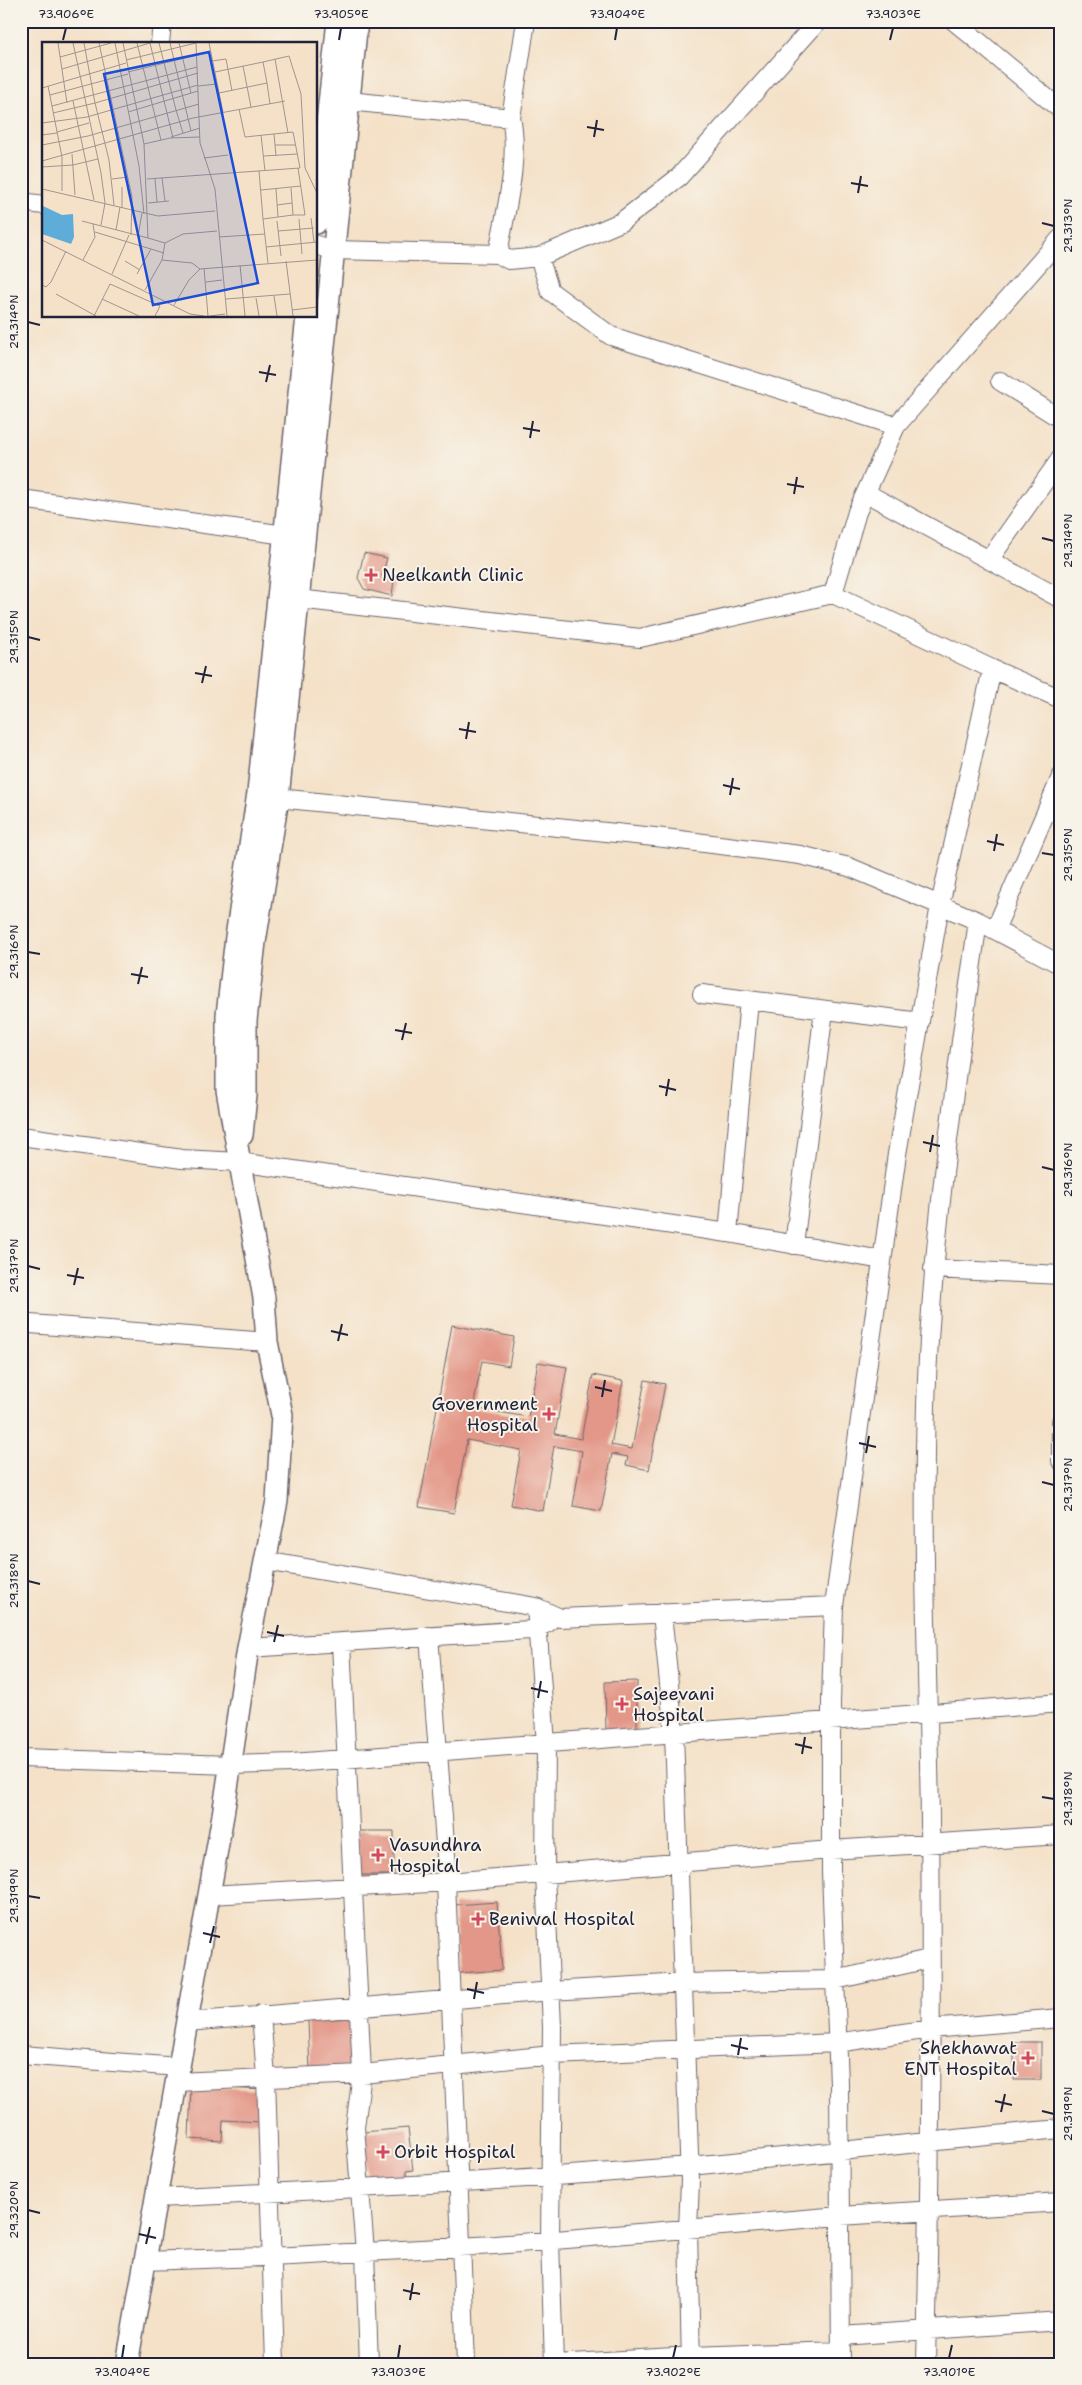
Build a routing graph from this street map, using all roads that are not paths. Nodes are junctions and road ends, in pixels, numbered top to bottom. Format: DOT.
graph roads {
  1 [pos="162,21"];
  2 [pos="338,21"];
  3 [pos="357,21"];
  4 [pos="526,21"];
  5 [pos="818,21"];
  6 [pos="954,21"];
  7 [pos="160,42"];
  8 [pos="349,101"];
  9 [pos="1061,110"];
  10 [pos="511,118"];
  11 [pos="21,202"];
  12 [pos="42,205"];
  13 [pos="318,205"];
  14 [pos="1061,238"];
  15 [pos="325,248"];
  16 [pos="498,254"];
  17 [pos="539,258"];
  18 [pos="307,318"];
  19 [pos="1000,381"];
  20 [pos="1061,419"];
  21 [pos="896,426"];
  22 [pos="1061,458"];
  23 [pos="866,492"];
  24 [pos="21,499"];
  25 [pos="285,535"];
  26 [pos="989,560"];
  27 [pos="834,594"];
  28 [pos="298,599"];
  29 [pos="1061,599"];
  30 [pos="992,669"];
  31 [pos="1061,699"];
  32 [pos="1061,777"];
  33 [pos="278,798"];
  34 [pos="940,905"];
  35 [pos="978,921"];
  36 [pos="995,930"];
  37 [pos="1061,965"];
  38 [pos="702,994"];
  39 [pos="749,1000"];
  40 [pos="824,1010"];
  41 [pos="920,1022"];
  42 [pos="21,1136"];
  43 [pos="239,1162"];
  44 [pos="728,1233"];
  45 [pos="794,1245"];
  46 [pos="882,1260"];
  47 [pos="934,1269"];
  48 [pos="1061,1275"];
  49 [pos="30,1324"];
  50 [pos="267,1342"];
  51 [pos="1061,1421"];
  52 [pos="1061,1461"];
  53 [pos="265,1561"];
  54 [pos="834,1606"];
  55 [pos="536,1607"];
  56 [pos="662,1613"];
  57 [pos="560,1618"];
  58 [pos="538,1627"];
  59 [pos="429,1636"];
  60 [pos="341,1643"];
  61 [pos="248,1648"];
  62 [pos="1061,1703"];
  63 [pos="928,1713"];
  64 [pos="831,1721"];
  65 [pos="674,1734"];
  66 [pos="546,1744"];
  67 [pos="437,1752"];
  68 [pos="21,1758"];
  69 [pos="347,1760"];
  70 [pos="231,1765"];
  71 [pos="1061,1835"];
  72 [pos="930,1843"];
  73 [pos="831,1850"];
  74 [pos="679,1863"];
  75 [pos="545,1874"];
  76 [pos="447,1882"];
  77 [pos="354,1888"];
  78 [pos="209,1895"];
  79 [pos="929,1959"];
  80 [pos="835,1980"];
  81 [pos="683,1983"];
  82 [pos="551,1991"];
  83 [pos="452,2000"];
  84 [pos="360,2006"];
  85 [pos="261,2014"];
  86 [pos="1061,2018"];
  87 [pos="187,2022"];
  88 [pos="930,2029"];
  89 [pos="837,2042"];
  90 [pos="685,2048"];
  91 [pos="21,2055"];
  92 [pos="552,2055"];
  93 [pos="455,2065"];
  94 [pos="362,2074"];
  95 [pos="177,2075"];
  96 [pos="266,2077"];
  97 [pos="1061,2130"];
  98 [pos="931,2140"];
  99 [pos="839,2150"];
  100 [pos="690,2166"];
  101 [pos="551,2176"];
  102 [pos="460,2182"];
  103 [pos="358,2189"];
  104 [pos="268,2193"];
  105 [pos="155,2198"];
  106 [pos="1061,2202"];
  107 [pos="930,2210"];
  108 [pos="840,2216"];
  109 [pos="688,2229"];
  110 [pos="550,2241"];
  111 [pos="463,2246"];
  112 [pos="364,2252"];
  113 [pos="271,2256"];
  114 [pos="144,2260"];
  115 [pos="1061,2321"];
  116 [pos="927,2329"];
  117 [pos="841,2350"];
  118 [pos="691,2360"];
  119 [pos="127,2364"];
  120 [pos="275,2364"];
  121 [pos="368,2364"];
  122 [pos="466,2364"];
  123 [pos="554,2364"];
  124 [pos="926,2364"];
  1 -- 7 [label="street"];
  2 -- 13 [label="street"];
  3 -- 8 [label="street"];
  4 -- 10 [label="street"];
  5 -- 17 [label="street"];
  6 -- 9 [label="street"];
  8 -- 10 [label="street"];
  8 -- 15 [label="street"];
  10 -- 16 [label="street"];
  11 -- 12 [label="street"];
  14 -- 21 [label="street"];
  15 -- 16 [label="street"];
  15 -- 28 [label="street"];
  16 -- 17 [label="street"];
  17 -- 21 [label="street"];
  18 -- 25 [label="street"];
  19 -- 20 [label="street"];
  21 -- 23 [label="street"];
  22 -- 26 [label="street"];
  23 -- 26 [label="street"];
  23 -- 27 [label="street"];
  24 -- 25 [label="street"];
  25 -- 43 [label="street"];
  26 -- 29 [label="street"];
  27 -- 28 [label="street"];
  27 -- 30 [label="street"];
  28 -- 33 [label="street"];
  30 -- 31 [label="street"];
  30 -- 34 [label="street"];
  32 -- 36 [label="street"];
  33 -- 34 [label="street"];
  33 -- 43 [label="street"];
  34 -- 35 [label="street"];
  34 -- 41 [label="street"];
  35 -- 36 [label="street"];
  35 -- 47 [label="street"];
  36 -- 37 [label="street"];
  38 -- 39 [label="street"];
  39 -- 40 [label="street"];
  39 -- 44 [label="street"];
  40 -- 41 [label="street"];
  40 -- 45 [label="street"];
  41 -- 46 [label="street"];
  42 -- 43 [label="street"];
  43 -- 44 [label="street"];
  43 -- 50 [label="street"];
  44 -- 45 [label="street"];
  45 -- 46 [label="street"];
  46 -- 54 [label="street"];
  47 -- 48 [label="street"];
  47 -- 63 [label="street"];
  49 -- 50 [label="street"];
  50 -- 53 [label="street"];
  51 -- 52 [label="street"];
  53 -- 55 [label="street"];
  53 -- 61 [label="street"];
  54 -- 56 [label="street"];
  54 -- 64 [label="street"];
  55 -- 57 [label="street"];
  55 -- 58 [label="street"];
  56 -- 57 [label="street"];
  56 -- 65 [label="street"];
  57 -- 58 [label="street"];
  58 -- 59 [label="street"];
  58 -- 66 [label="street"];
  59 -- 60 [label="street"];
  59 -- 67 [label="street"];
  60 -- 61 [label="street"];
  60 -- 69 [label="street"];
  61 -- 70 [label="street"];
  62 -- 63 [label="street"];
  63 -- 64 [label="street"];
  63 -- 72 [label="street"];
  64 -- 65 [label="street"];
  64 -- 73 [label="street"];
  65 -- 66 [label="street"];
  65 -- 74 [label="street"];
  66 -- 67 [label="street"];
  66 -- 75 [label="street"];
  67 -- 69 [label="street"];
  67 -- 76 [label="street"];
  68 -- 70 [label="street"];
  69 -- 70 [label="street"];
  69 -- 77 [label="street"];
  70 -- 78 [label="street"];
  71 -- 72 [label="street"];
  72 -- 73 [label="street"];
  72 -- 79 [label="street"];
  73 -- 74 [label="street"];
  73 -- 80 [label="street"];
  74 -- 75 [label="street"];
  74 -- 81 [label="street"];
  75 -- 76 [label="street"];
  75 -- 82 [label="street"];
  76 -- 77 [label="street"];
  76 -- 83 [label="street"];
  77 -- 78 [label="street"];
  77 -- 84 [label="street"];
  78 -- 87 [label="street"];
  79 -- 80 [label="street"];
  79 -- 88 [label="street"];
  80 -- 81 [label="street"];
  80 -- 89 [label="street"];
  81 -- 82 [label="street"];
  81 -- 90 [label="street"];
  82 -- 83 [label="street"];
  82 -- 92 [label="street"];
  83 -- 84 [label="street"];
  83 -- 93 [label="street"];
  84 -- 85 [label="street"];
  84 -- 94 [label="street"];
  85 -- 87 [label="street"];
  85 -- 96 [label="street"];
  86 -- 88 [label="street"];
  87 -- 95 [label="street"];
  88 -- 89 [label="street"];
  88 -- 98 [label="street"];
  89 -- 90 [label="street"];
  89 -- 99 [label="street"];
  90 -- 92 [label="street"];
  90 -- 100 [label="street"];
  91 -- 95 [label="street"];
  92 -- 93 [label="street"];
  92 -- 101 [label="street"];
  93 -- 94 [label="street"];
  93 -- 102 [label="street"];
  94 -- 96 [label="street"];
  94 -- 103 [label="street"];
  95 -- 96 [label="street"];
  95 -- 105 [label="street"];
  96 -- 104 [label="street"];
  97 -- 98 [label="street"];
  98 -- 99 [label="street"];
  98 -- 107 [label="street"];
  99 -- 100 [label="street"];
  99 -- 108 [label="street"];
  100 -- 101 [label="street"];
  100 -- 109 [label="street"];
  101 -- 102 [label="street"];
  101 -- 110 [label="street"];
  102 -- 103 [label="street"];
  102 -- 111 [label="street"];
  103 -- 104 [label="street"];
  103 -- 112 [label="street"];
  104 -- 105 [label="street"];
  104 -- 113 [label="street"];
  105 -- 114 [label="street"];
  106 -- 107 [label="street"];
  107 -- 108 [label="street"];
  107 -- 116 [label="street"];
  108 -- 109 [label="street"];
  108 -- 117 [label="street"];
  109 -- 110 [label="street"];
  109 -- 118 [label="street"];
  110 -- 111 [label="street"];
  110 -- 123 [label="street"];
  111 -- 112 [label="street"];
  111 -- 122 [label="street"];
  112 -- 113 [label="street"];
  112 -- 121 [label="street"];
  113 -- 114 [label="street"];
  113 -- 120 [label="street"];
  114 -- 119 [label="street"];
  115 -- 116 [label="street"];
  116 -- 117 [label="street"];
  116 -- 124 [label="street"];
  117 -- 118 [label="street"];
  118 -- 123 [label="street"];
}
